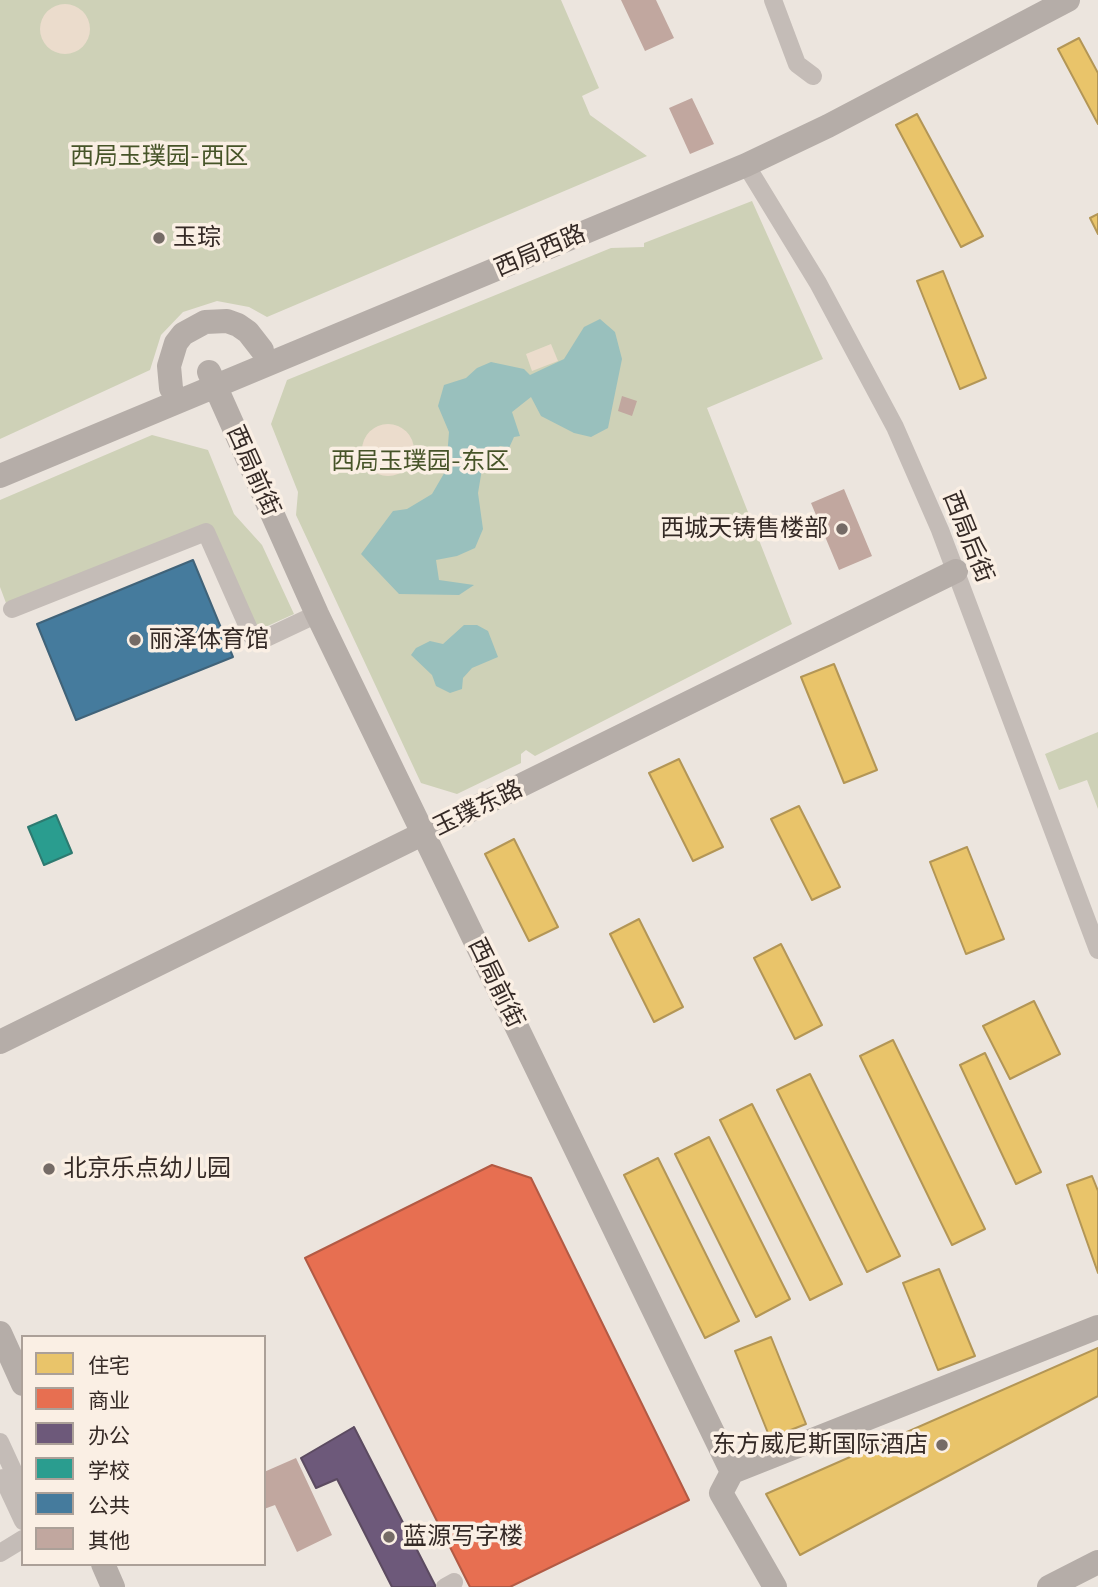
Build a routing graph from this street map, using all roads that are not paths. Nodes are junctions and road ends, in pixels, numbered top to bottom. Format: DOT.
graph roads {
  1 [pos="773,0"];
  2 [pos="1035,0"];
  3 [pos="1068,0"];
  4 [pos="813,76"];
  5 [pos="746,165"];
  6 [pos="262,350"];
  7 [pos="213,379"];
  8 [pos="171,388"];
  9 [pos="0,458"];
  10 [pos="0,476"];
  11 [pos="956,572"];
  12 [pos="12,609"];
  13 [pos="317,614"];
  14 [pos="424,834"];
  15 [pos="1098,950"];
  16 [pos="0,1042"];
  17 [pos="1098,1327"];
  18 [pos="1,1337"];
  19 [pos="21,1380"];
  20 [pos="0,1442"];
  21 [pos="0,1472"];
  22 [pos="732,1472"];
  23 [pos="21,1488"];
  24 [pos="21,1517"];
  25 [pos="21,1540"];
  26 [pos="21,1550"];
  27 [pos="0,1553"];
  28 [pos="0,1561"];
  29 [pos="1098,1562"];
  30 [pos="104,1566"];
  31 [pos="113,1587"];
  32 [pos="775,1587"];
  33 [pos="1049,1587"];
  1 -- 4 [label="street"];
  2 -- 6 [label="street, 西局西路"];
  3 -- 5 [label="street, 西局西路"];
  5 -- 7 [label="street, 西局西路"];
  5 -- 11 [label="street, 西局后街"];
  6 -- 7 [label="street, 西局西路"];
  6 -- 8 [label="street"];
  7 -- 8 [label="street, 西局西路"];
  7 -- 10 [label="street, 西局西路"];
  7 -- 13 [label="street, 西局前街"];
  8 -- 9 [label="street, 西局西路"];
  11 -- 14 [label="street, 玉璞东路"];
  11 -- 15 [label="street, 西局后街"];
  12 -- 13 [label="street"];
  13 -- 14 [label="street, 西局前街"];
  14 -- 16 [label="street, 玉璞东路"];
  14 -- 22 [label="street, 西局前街"];
  17 -- 22 [label="street"];
  18 -- 19 [label="street"];
  20 -- 23 [label="street"];
  21 -- 24 [label="street"];
  22 -- 32 [label="street"];
  25 -- 27 [label="street"];
  26 -- 28 [label="street"];
  29 -- 33 [label="street"];
  30 -- 31 [label="street"];
}
